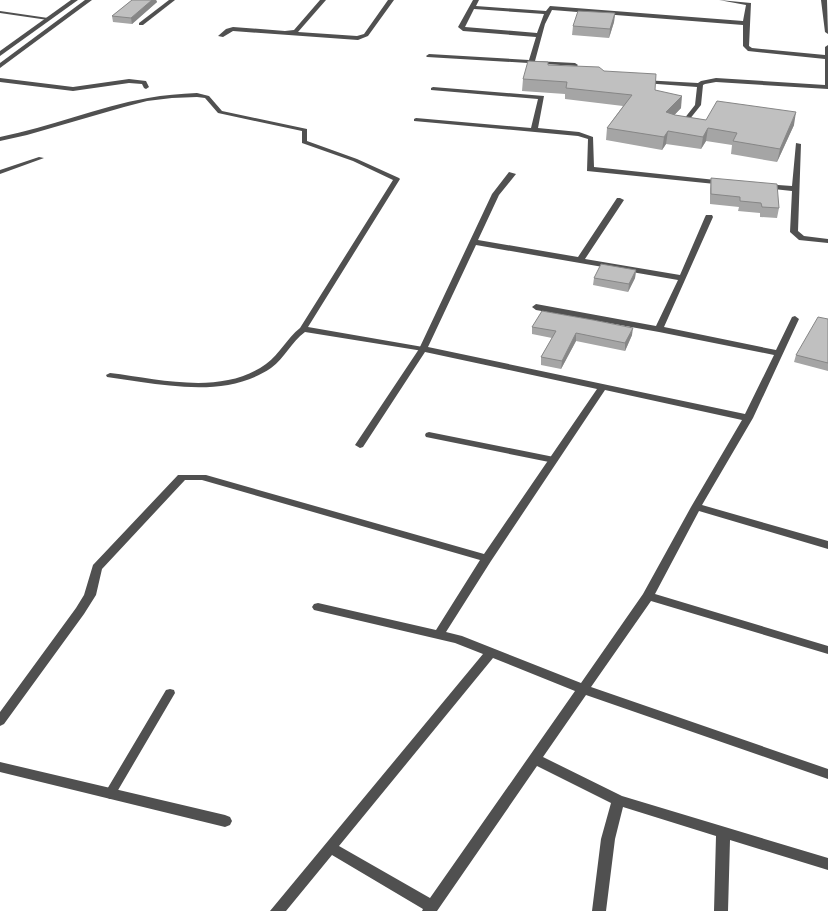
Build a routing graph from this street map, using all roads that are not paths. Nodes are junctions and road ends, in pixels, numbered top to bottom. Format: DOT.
graph roads {
  1 [pos="75,0"];
  2 [pos="89,0"];
  3 [pos="172,0"];
  4 [pos="323,0"];
  5 [pos="391,0"];
  6 [pos="476,0"];
  7 [pos="553,0"];
  8 [pos="722,0"];
  9 [pos="824,0"];
  10 [pos="472,7"];
  11 [pos="549,11"];
  12 [pos="0,12"];
  13 [pos="827,14"];
  14 [pos="48,19"];
  15 [pos="746,23"];
  16 [pos="141,24"];
  17 [pos="828,32"];
  18 [pos="290,33"];
  19 [pos="539,35"];
  20 [pos="221,36"];
  21 [pos="828,47"];
  22 [pos="0,54"];
  23 [pos="429,56"];
  24 [pos="828,57"];
  25 [pos="532,62"];
  26 [pos="575,65"];
  27 [pos="0,66"];
  28 [pos="0,80"];
  29 [pos="632,80"];
  30 [pos="700,85"];
  31 [pos="146,86"];
  32 [pos="828,87"];
  33 [pos="433,89"];
  34 [pos="416,120"];
  35 [pos="683,124"];
  36 [pos="534,130"];
  37 [pos="0,139"];
  38 [pos="798,144"];
  39 [pos="41,158"];
  40 [pos="0,172"];
  41 [pos="512,174"];
  42 [pos="730,184"];
  43 [pos="758,186"];
  44 [pos="796,189"];
  45 [pos="620,200"];
  46 [pos="709,216"];
  47 [pos="474,242"];
  48 [pos="828,242"];
  49 [pos="581,259"];
  50 [pos="683,278"];
  51 [pos="536,307"];
  52 [pos="795,319"];
  53 [pos="659,328"];
  54 [pos="303,329"];
  55 [pos="423,349"];
  56 [pos="778,353"];
  57 [pos="110,375"];
  58 [pos="603,386"];
  59 [pos="748,418"];
  60 [pos="429,435"];
  61 [pos="360,445"];
  62 [pos="554,460"];
  63 [pos="696,507"];
  64 [pos="828,545"];
  65 [pos="487,558"];
  66 [pos="648,596"];
  67 [pos="318,607"];
  68 [pos="439,634"];
  69 [pos="828,650"];
  70 [pos="491,652"];
  71 [pos="582,689"];
  72 [pos="170,693"];
  73 [pos="0,721"];
  74 [pos="534,759"];
  75 [pos="0,767"];
  76 [pos="828,774"];
  77 [pos="110,794"];
  78 [pos="618,800"];
  79 [pos="225,822"];
  80 [pos="723,832"];
  81 [pos="330,847"];
  82 [pos="828,864"];
  83 [pos="430,909"];
  84 [pos="277,911"];
  85 [pos="599,911"];
  86 [pos="721,911"];
  1 -- 14 [label="street"];
  2 -- 27 [label="street"];
  3 -- 16 [label="street"];
  4 -- 18 [label="street"];
  5 -- 18 [label="street"];
  6 -- 10 [label="street"];
  7 -- 11 [label="street"];
  8 -- 15 [label="street"];
  9 -- 13 [label="street"];
  10 -- 11 [label="street"];
  10 -- 19 [label="street"];
  11 -- 15 [label="street"];
  11 -- 19 [label="street"];
  12 -- 14 [label="lane"];
  13 -- 17 [label="street"];
  14 -- 22 [label="street"];
  15 -- 24 [label="street"];
  18 -- 20 [label="street"];
  19 -- 25 [label="street"];
  21 -- 24 [label="street"];
  23 -- 25 [label="street"];
  24 -- 32 [label="street"];
  25 -- 26 [label="street"];
  28 -- 31 [label="lane"];
  29 -- 30 [label="street"];
  30 -- 32 [label="street"];
  30 -- 35 [label="street"];
  33 -- 36 [label="street"];
  34 -- 36 [label="street"];
  36 -- 42 [label="street"];
  37 -- 54 [label="lane"];
  38 -- 44 [label="street"];
  39 -- 40 [label="lane"];
  41 -- 47 [label="street"];
  43 -- 44 [label="street"];
  44 -- 48 [label="street"];
  45 -- 49 [label="street"];
  46 -- 50 [label="street"];
  47 -- 49 [label="street"];
  47 -- 55 [label="street"];
  49 -- 50 [label="street"];
  50 -- 53 [label="street"];
  51 -- 53 [label="street"];
  52 -- 56 [label="street"];
  53 -- 56 [label="street"];
  54 -- 55 [label="lane"];
  54 -- 57 [label="lane"];
  55 -- 58 [label="street"];
  55 -- 61 [label="street"];
  56 -- 59 [label="street"];
  58 -- 59 [label="street"];
  58 -- 62 [label="street"];
  59 -- 63 [label="street"];
  60 -- 62 [label="lane"];
  62 -- 65 [label="street"];
  63 -- 64 [label="street"];
  63 -- 66 [label="street"];
  65 -- 68 [label="street"];
  65 -- 73 [label="street"];
  66 -- 69 [label="street"];
  66 -- 71 [label="street"];
  67 -- 68 [label="street"];
  68 -- 70 [label="street"];
  70 -- 71 [label="street"];
  70 -- 81 [label="street"];
  71 -- 74 [label="street"];
  71 -- 76 [label="street"];
  72 -- 77 [label="lane"];
  74 -- 78 [label="street"];
  74 -- 83 [label="street"];
  75 -- 77 [label="street"];
  77 -- 79 [label="street"];
  78 -- 80 [label="street"];
  78 -- 85 [label="street"];
  80 -- 82 [label="street"];
  80 -- 86 [label="street"];
  81 -- 83 [label="street"];
  81 -- 84 [label="street"];
}
